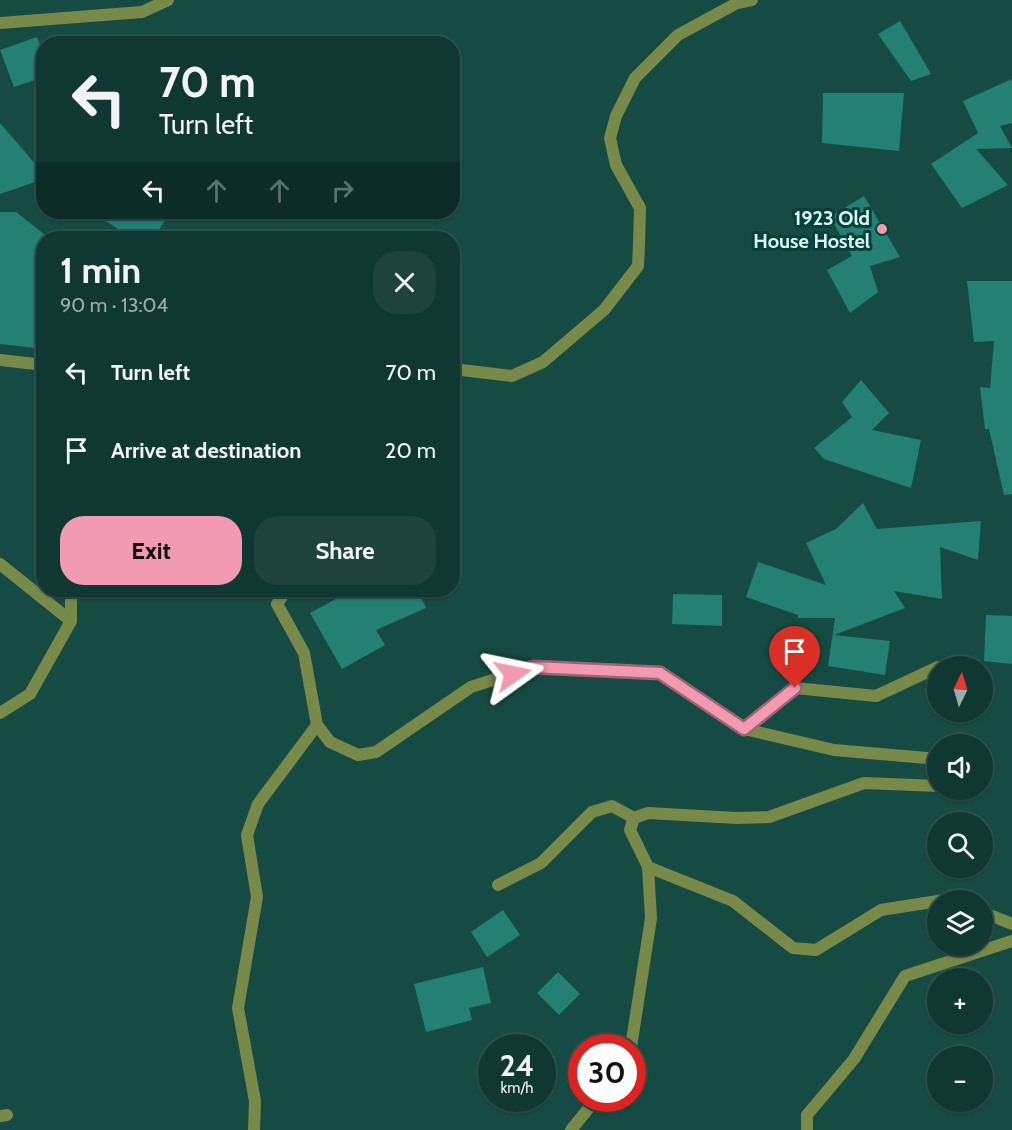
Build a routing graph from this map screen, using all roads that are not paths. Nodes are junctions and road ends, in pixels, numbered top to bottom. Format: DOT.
graph roads {
  1 [pos="168,0"];
  2 [pos="752,0"];
  3 [pos="0,23"];
  4 [pos="0,360"];
  5 [pos="36,363"];
  6 [pos="460,370"];
  7 [pos="0,564"];
  8 [pos="36,593"];
  9 [pos="41,597"];
  10 [pos="71,597"];
  11 [pos="282,597"];
  12 [pos="71,621"];
  13 [pos="927,672"];
  14 [pos="0,713"];
  15 [pos="317,725"];
  16 [pos="744,729"];
  17 [pos="927,758"];
  18 [pos="927,786"];
  19 [pos="634,818"];
  20 [pos="648,867"];
  21 [pos="498,885"];
  22 [pos="927,902"];
  23 [pos="993,916"];
  24 [pos="1012,924"];
  25 [pos="1012,941"];
  26 [pos="632,1034"];
  27 [pos="585,1112"];
  28 [pos="254,1130"];
  29 [pos="570,1130"];
  30 [pos="807,1130"];
  1 -- 3 [label="street"];
  2 -- 6 [label="street"];
  4 -- 5 [label="street"];
  7 -- 8 [label="street"];
  9 -- 12 [label="street"];
  10 -- 12 [label="street"];
  11 -- 15 [label="street"];
  12 -- 14 [label="street"];
  13 -- 16 [label="street"];
  15 -- 16 [label="street"];
  15 -- 28 [label="street"];
  16 -- 17 [label="street"];
  18 -- 19 [label="street"];
  19 -- 20 [label="street"];
  19 -- 21 [label="street"];
  20 -- 22 [label="street"];
  20 -- 26 [label="street"];
  23 -- 24 [label="street"];
  25 -- 30 [label="street"];
  27 -- 29 [label="street"];
}
